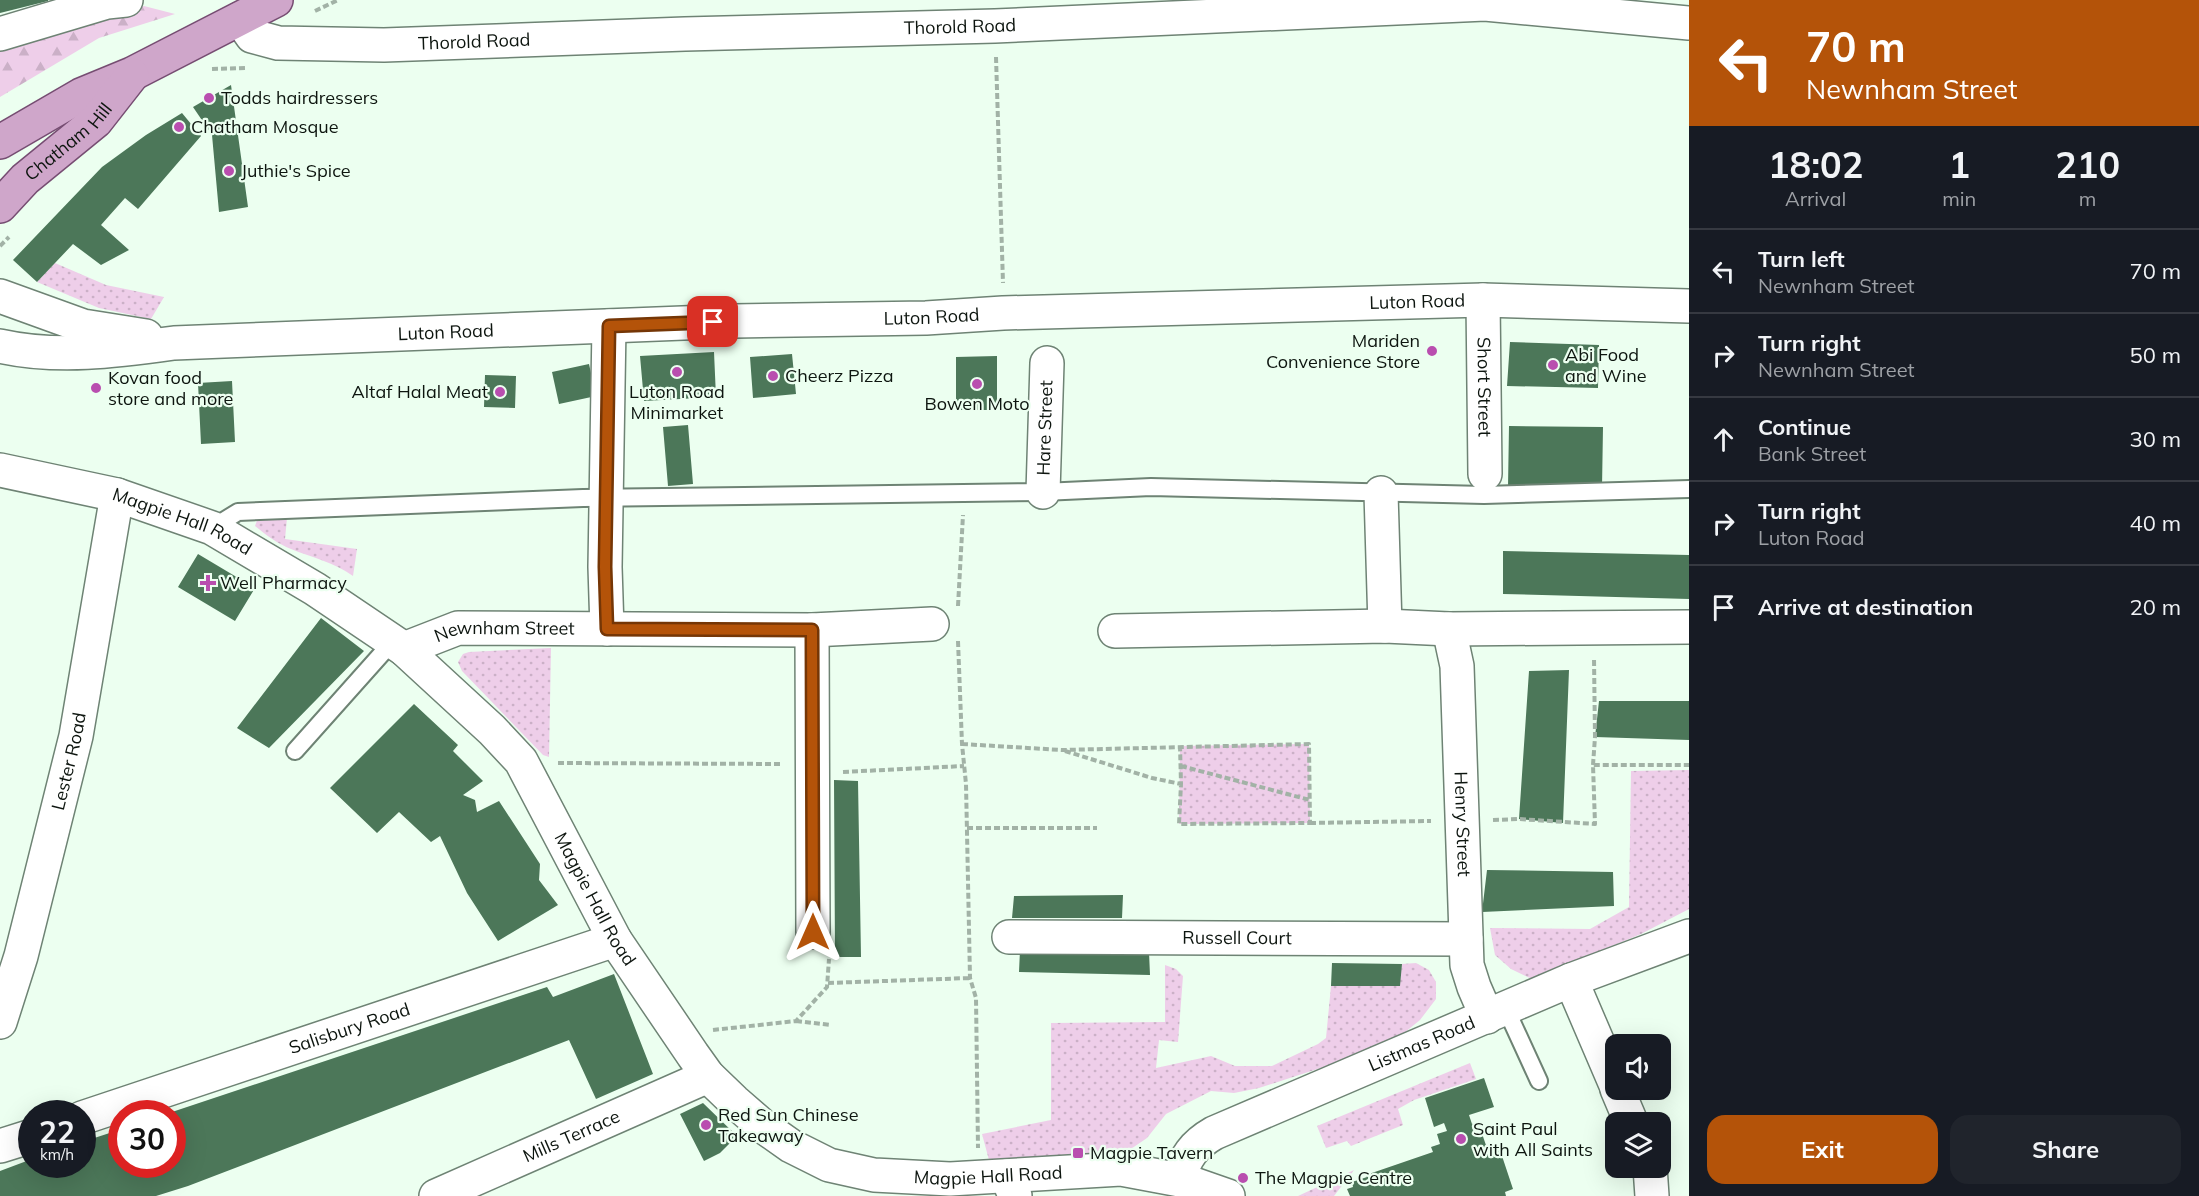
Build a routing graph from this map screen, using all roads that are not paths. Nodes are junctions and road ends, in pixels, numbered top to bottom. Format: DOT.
graph roads {
  1 [pos="126,0"];
  2 [pos="276,0"];
  3 [pos="1485,2"];
  4 [pos="236,12"];
  5 [pos="1689,23"];
  6 [pos="0,34"];
  7 [pos="132,74"];
  8 [pos="0,142"];
  9 [pos="0,206"];
  10 [pos="0,296"];
  11 [pos="1483,300"];
  12 [pos="1689,306"];
  13 [pos="609,326"];
  14 [pos="174,343"];
  15 [pos="0,346"];
  16 [pos="1047,363"];
  17 [pos="0,470"];
  18 [pos="1485,474"];
  19 [pos="1689,489"];
  20 [pos="1043,492"];
  21 [pos="1381,493"];
  22 [pos="117,495"];
  23 [pos="606,499"];
  24 [pos="212,528"];
  25 [pos="949,623"];
  26 [pos="1385,626"];
  27 [pos="1689,627"];
  28 [pos="607,629"];
  29 [pos="1449,629"];
  30 [pos="812,630"];
  31 [pos="1115,631"];
  32 [pos="399,645"];
  33 [pos="295,751"];
  34 [pos="813,932"];
  35 [pos="1689,936"];
  36 [pos="1009,937"];
  37 [pos="1466,939"];
  38 [pos="615,940"];
  39 [pos="1571,980"];
  40 [pos="1497,1013"];
  41 [pos="0,1022"];
  42 [pos="1605,1061"];
  43 [pos="708,1076"];
  44 [pos="1539,1081"];
  45 [pos="96,1113"];
  46 [pos="18,1140"];
  47 [pos="0,1146"];
  48 [pos="1651,1178"];
  49 [pos="1178,1179"];
  50 [pos="1000,1183"];
  51 [pos="436,1196"];
  52 [pos="1228,1196"];
  53 [pos="1652,1196"];
  1 -- 6 [label="street"];
  2 -- 4 [label="main road, Chatham Hill"];
  3 -- 4 [label="street, Thorold Road"];
  3 -- 5 [label="street, Thorold Road"];
  4 -- 7 [label="main road, Chatham Hill"];
  7 -- 8 [label="main road, Chatham Hill"];
  7 -- 9 [label="main road, Chatham Hill"];
  10 -- 14 [label="street, Luton Road"];
  11 -- 12 [label="street, Luton Road"];
  11 -- 13 [label="street, Luton Road"];
  11 -- 18 [label="street, Short Street"];
  13 -- 14 [label="street, Luton Road"];
  13 -- 23 [label="street"];
  14 -- 15 [label="street, Luton Road"];
  16 -- 20 [label="street, Hare Street"];
  17 -- 22 [label="street, Magpie Hall Road"];
  19 -- 21 [label="lane"];
  20 -- 21 [label="lane"];
  20 -- 23 [label="lane"];
  21 -- 26 [label="street"];
  22 -- 24 [label="street, Magpie Hall Road"];
  22 -- 41 [label="street, Lester Road"];
  23 -- 24 [label="lane"];
  23 -- 28 [label="street"];
  24 -- 32 [label="street, Magpie Hall Road"];
  25 -- 30 [label="street, Newnham Street"];
  26 -- 29 [label="street"];
  26 -- 31 [label="street"];
  27 -- 29 [label="street"];
  28 -- 30 [label="street, Newnham Street"];
  28 -- 32 [label="street, Newnham Street"];
  29 -- 37 [label="street, Henry Street"];
  30 -- 34 [label="street"];
  32 -- 33 [label="lane"];
  32 -- 38 [label="street, Magpie Hall Road"];
  35 -- 39 [label="street, Listmas Road"];
  36 -- 37 [label="street, Russell Court"];
  37 -- 40 [label="street, Henry Street"];
  38 -- 43 [label="street, Magpie Hall Road"];
  38 -- 45 [label="street, Salisbury Road"];
  39 -- 40 [label="street, Listmas Road"];
  39 -- 42 [label="street"];
  40 -- 44 [label="lane"];
  40 -- 49 [label="street, Listmas Road"];
  43 -- 50 [label="street, Magpie Hall Road"];
  43 -- 51 [label="street, Mills Terrace"];
  46 -- 47 [label="street"];
  48 -- 53 [label="street"];
  49 -- 50 [label="street, Magpie Hall Road"];
  49 -- 52 [label="street, Magpie Hall Road"];
}
